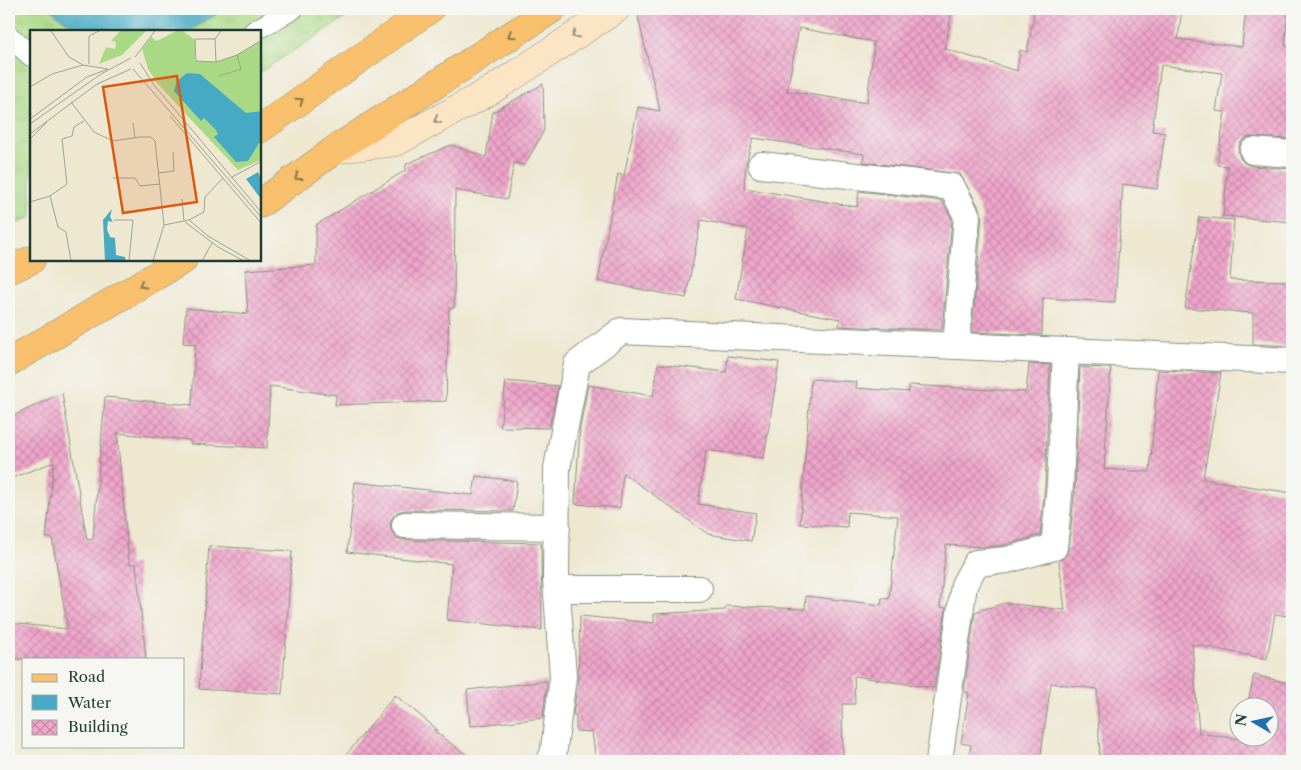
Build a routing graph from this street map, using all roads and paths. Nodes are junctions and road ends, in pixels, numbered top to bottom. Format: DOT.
graph roads {
  1 [pos="293,9"];
  2 [pos="430,9"];
  3 [pos="552,9"];
  4 [pos="616,9"];
  5 [pos="256,30"];
  6 [pos="9,36"];
  7 [pos="30,55"];
  8 [pos="261,128"];
  9 [pos="336,149"];
  10 [pos="1253,151"];
  11 [pos="1292,154"];
  12 [pos="761,165"];
  13 [pos="261,203"];
  14 [pos="30,260"];
  15 [pos="182,261"];
  16 [pos="9,270"];
  17 [pos="956,346"];
  18 [pos="1066,351"];
  19 [pos="1292,361"];
  20 [pos="9,362"];
  21 [pos="405,525"];
  22 [pos="556,527"];
  23 [pos="557,589"];
  24 [pos="699,590"];
  25 [pos="550,761"];
  26 [pos="939,761"];
  1 -- 5 [label="street"];
  8 -- 2 [label="main road, one-way"];
  3 -- 9 [label="main road, one-way"];
  4 -- 9 [label="main road, one-way"];
  6 -- 7 [label="street"];
  9 -- 13 [label="main road, one-way"];
  10 -- 11 [label="street"];
  12 -- 17 [label="street"];
  14 -- 16 [label="main road"];
  15 -- 20 [label="main road, one-way"];
  17 -- 18 [label="street"];
  17 -- 22 [label="street"];
  18 -- 19 [label="street"];
  18 -- 26 [label="street"];
  21 -- 22 [label="street"];
  22 -- 23 [label="street"];
  23 -- 24 [label="street"];
  23 -- 25 [label="street"];
}
